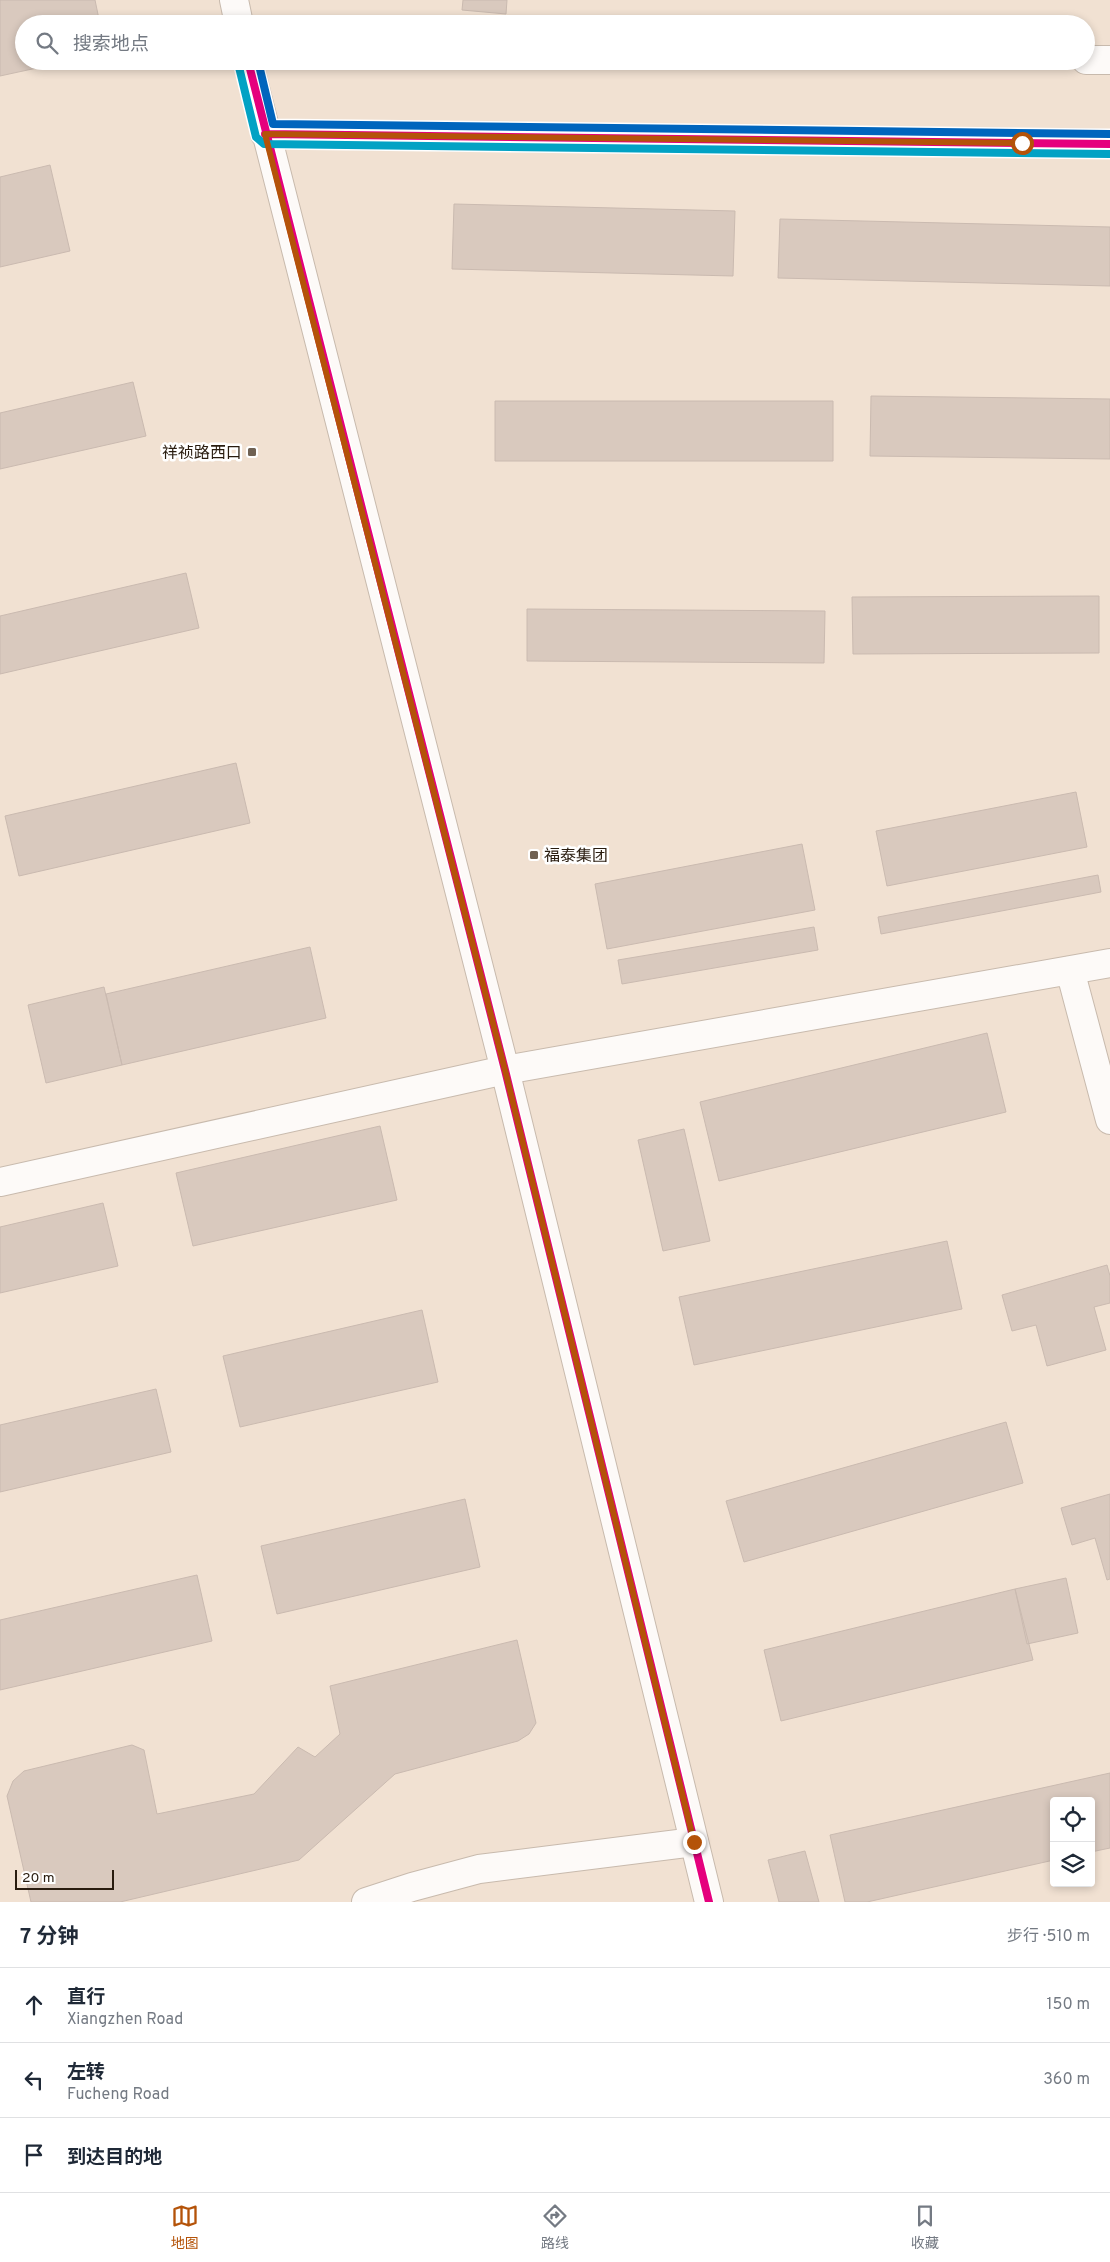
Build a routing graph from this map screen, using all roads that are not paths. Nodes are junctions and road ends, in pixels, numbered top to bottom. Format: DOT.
graph roads {
  1 [pos="234,0"];
  2 [pos="237,15"];
  3 [pos="1095,60"];
  4 [pos="1110,60"];
  5 [pos="250,70"];
  6 [pos="265,134"];
  7 [pos="1110,144"];
  8 [pos="1110,963"];
  9 [pos="1070,970"];
  10 [pos="505,1070"];
  11 [pos="1110,1120"];
  12 [pos="0,1182"];
  13 [pos="694,1842"];
  14 [pos="366,1902"];
  15 [pos="709,1902"];
  1 -- 2 [label="street"];
  3 -- 4 [label="street"];
  5 -- 6 [label="street"];
  6 -- 7 [label="street"];
  6 -- 10 [label="street"];
  8 -- 9 [label="street"];
  9 -- 10 [label="street"];
  9 -- 11 [label="street"];
  10 -- 12 [label="street"];
  10 -- 13 [label="street"];
  13 -- 14 [label="street"];
  13 -- 15 [label="street"];
}
